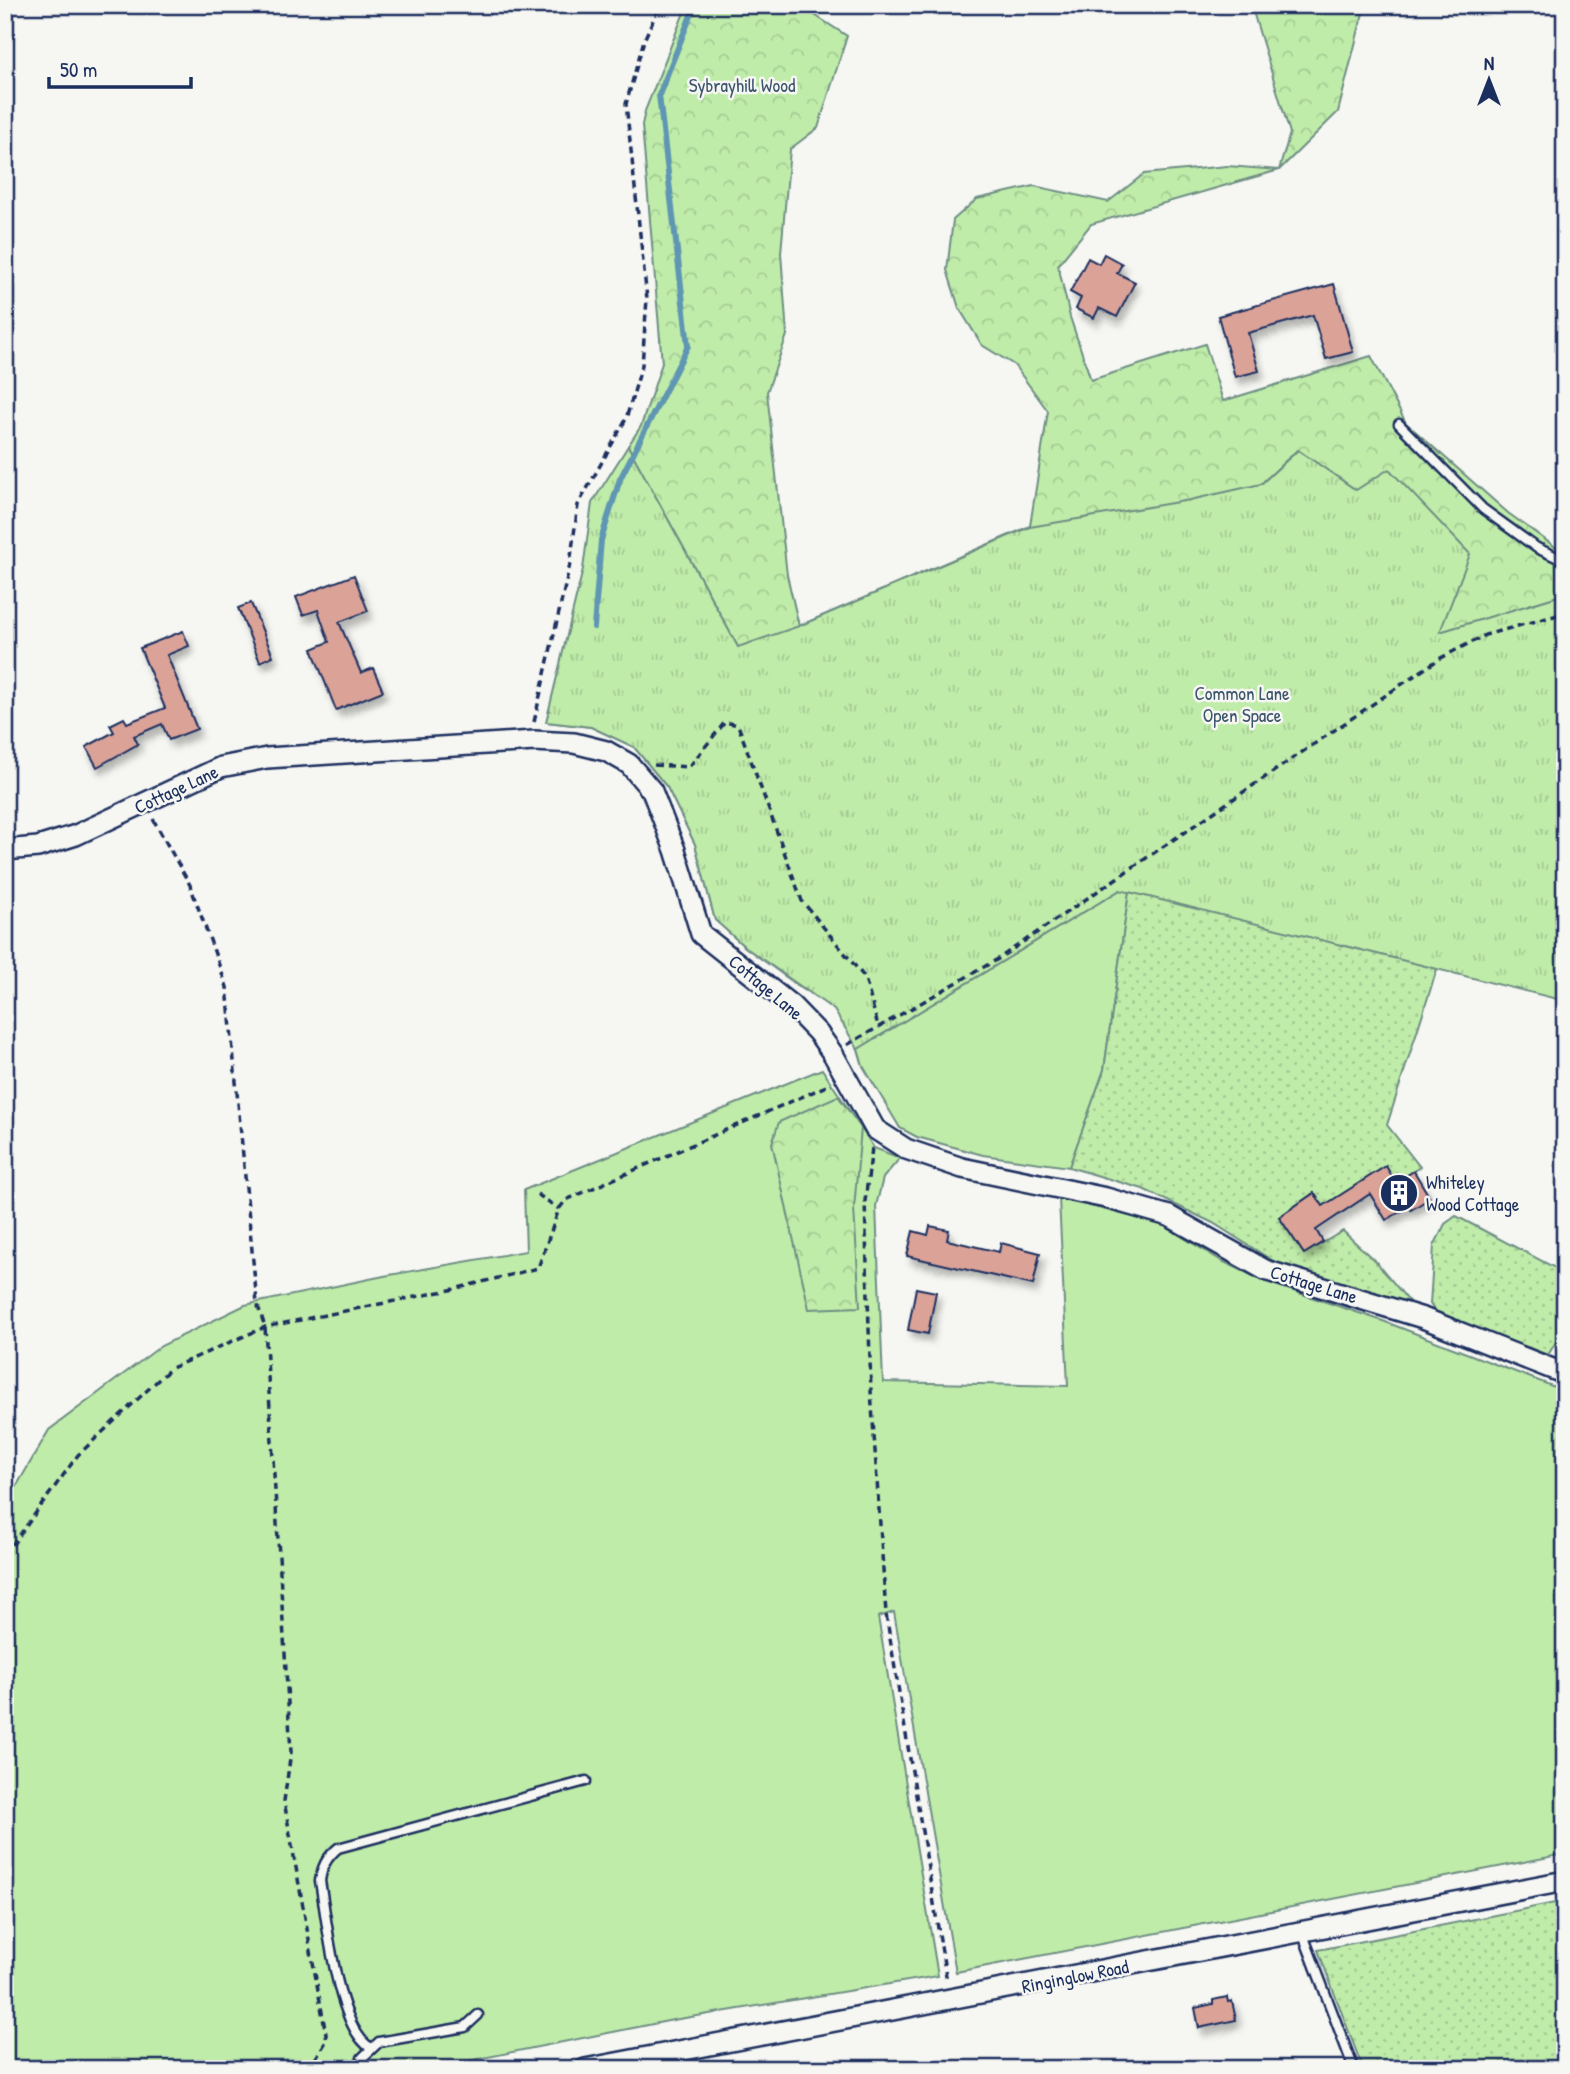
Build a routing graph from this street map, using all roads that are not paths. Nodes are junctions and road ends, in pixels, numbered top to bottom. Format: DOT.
graph roads {
  1 [pos="1399,424"];
  2 [pos="1565,561"];
  3 [pos="5,850"];
  4 [pos="1565,1374"];
  5 [pos="586,1781"];
  6 [pos="1565,1881"];
  7 [pos="1303,1932"];
  8 [pos="478,2015"];
  9 [pos="371,2048"];
  10 [pos="361,2069"];
  11 [pos="585,2069"];
  12 [pos="1354,2069"];
  1 -- 2 [label="lane"];
  3 -- 4 [label="street, Cottage Lane"];
  5 -- 9 [label="lane"];
  6 -- 7 [label="street, Ringinglow Road"];
  7 -- 11 [label="street, Ringinglow Road"];
  7 -- 12 [label="lane"];
  8 -- 9 [label="lane"];
  9 -- 10 [label="lane"];
}
